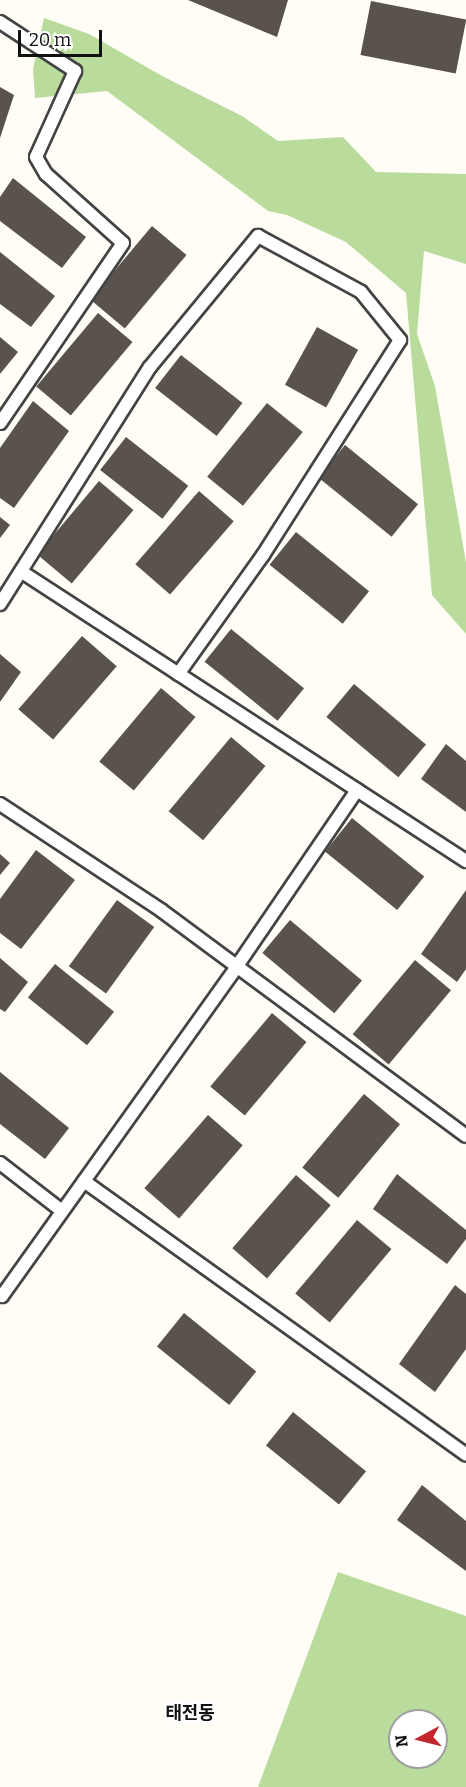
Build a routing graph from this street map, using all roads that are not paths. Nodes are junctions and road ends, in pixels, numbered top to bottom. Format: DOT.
graph roads {
  1 [pos="0,22"];
  2 [pos="0,423"];
  3 [pos="22,572"];
  4 [pos="0,604"];
  5 [pos="178,674"];
  6 [pos="357,790"];
  7 [pos="0,804"];
  8 [pos="466,861"];
  9 [pos="237,966"];
  10 [pos="466,1136"];
  11 [pos="0,1163"];
  12 [pos="84,1181"];
  13 [pos="62,1211"];
  14 [pos="0,1295"];
  15 [pos="466,1454"];
  1 -- 2 [label="lane"];
  3 -- 4 [label="lane"];
  3 -- 5 [label="lane"];
  3 -- 5 [label="lane"];
  5 -- 6 [label="lane"];
  6 -- 8 [label="lane"];
  6 -- 9 [label="lane"];
  7 -- 9 [label="lane"];
  9 -- 10 [label="lane"];
  9 -- 12 [label="lane"];
  11 -- 13 [label="lane"];
  12 -- 13 [label="lane"];
  12 -- 15 [label="lane"];
  13 -- 14 [label="lane"];
}
